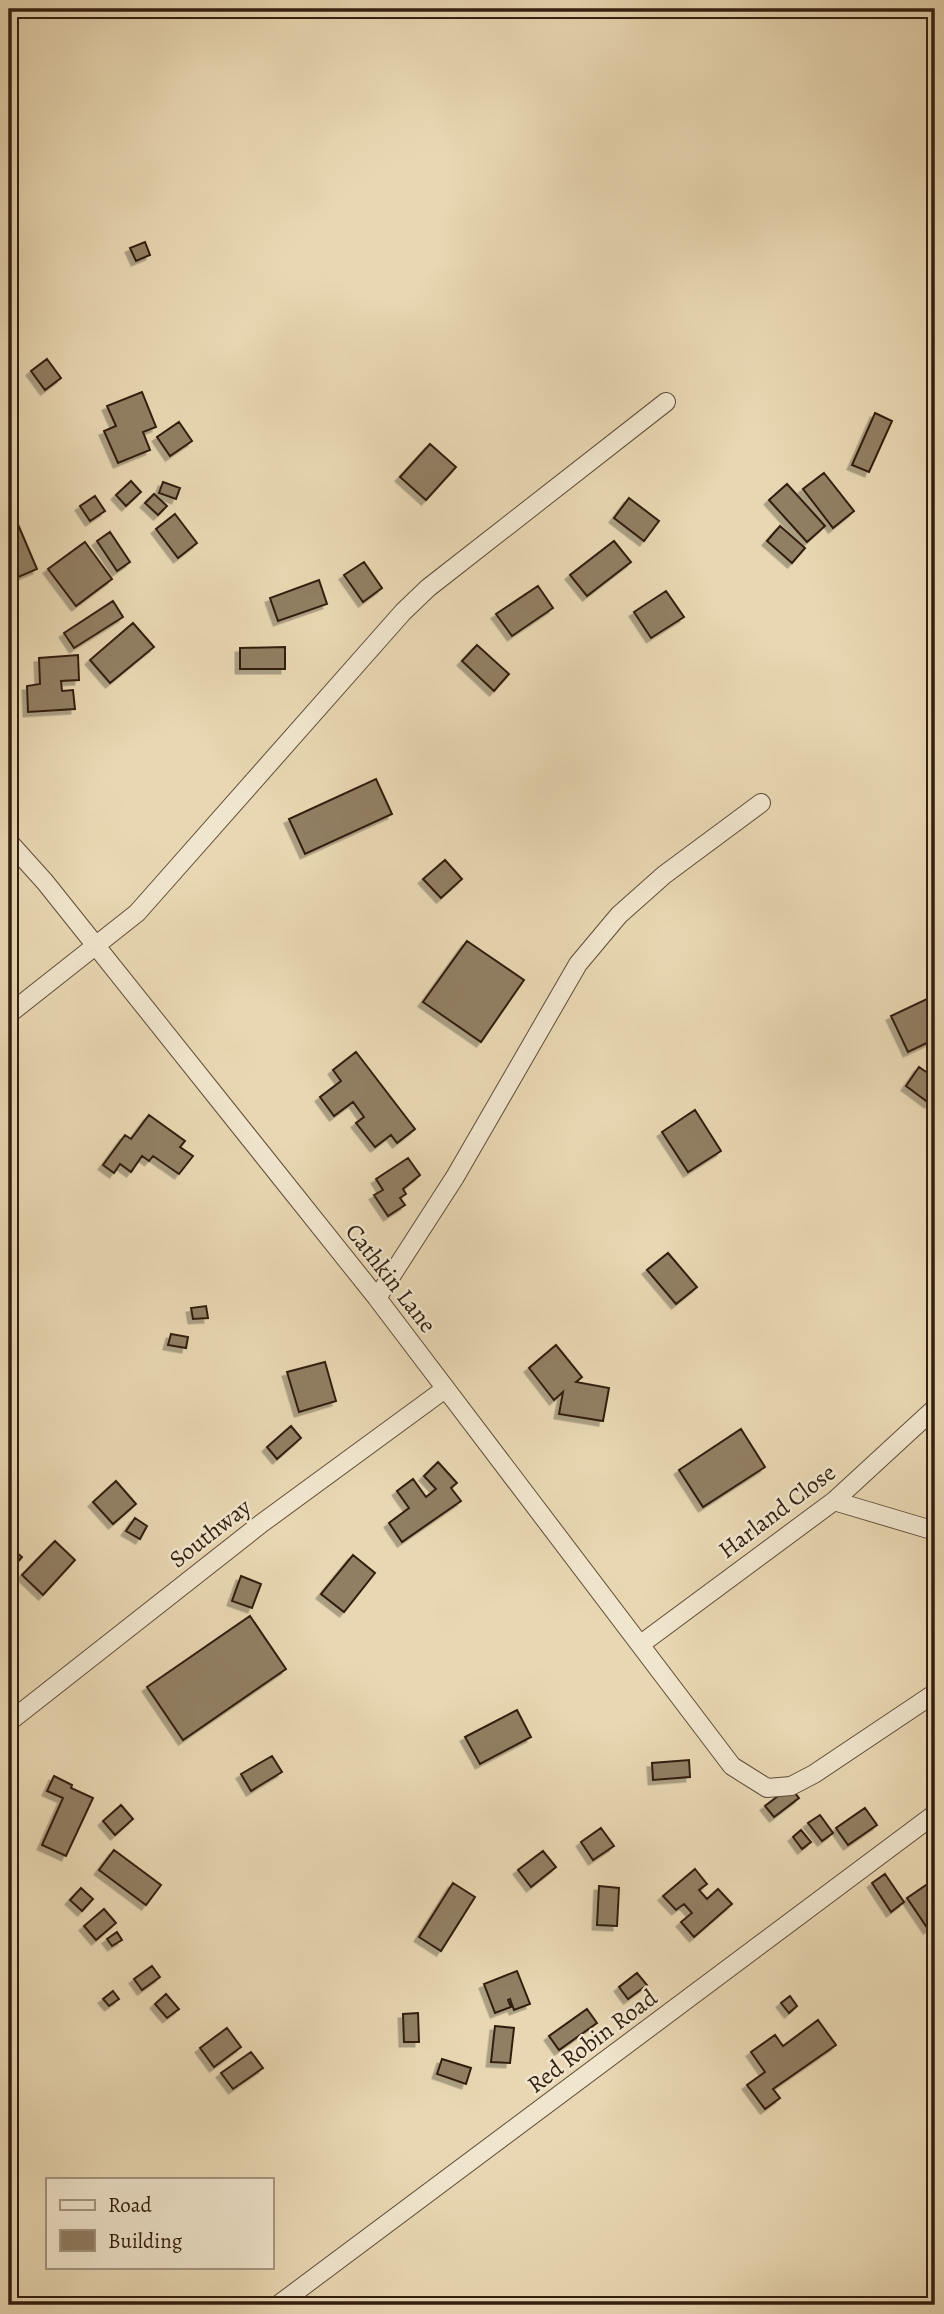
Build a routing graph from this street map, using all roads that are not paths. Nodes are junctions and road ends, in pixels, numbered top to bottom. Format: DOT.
graph roads {
  1 [pos="666,402"];
  2 [pos="761,803"];
  3 [pos="9,842"];
  4 [pos="96,947"];
  5 [pos="9,1014"];
  6 [pos="377,1298"];
  7 [pos="445,1389"];
  8 [pos="935,1408"];
  9 [pos="834,1501"];
  10 [pos="935,1531"];
  11 [pos="641,1644"];
  12 [pos="935,1693"];
  13 [pos="9,1722"];
  14 [pos="935,1814"];
  15 [pos="278,2305"];
  1 -- 4 [label="street"];
  2 -- 6 [label="street"];
  3 -- 4 [label="street, Cathkin Lane"];
  4 -- 5 [label="street"];
  4 -- 6 [label="street, Cathkin Lane"];
  6 -- 7 [label="street, Cathkin Lane"];
  7 -- 11 [label="street, Cathkin Lane"];
  7 -- 13 [label="street, Southway"];
  8 -- 9 [label="street, Harland Close"];
  9 -- 10 [label="street"];
  9 -- 11 [label="street, Harland Close"];
  11 -- 12 [label="street, Cathkin Lane"];
  14 -- 15 [label="street, Red Robin Road"];
}
